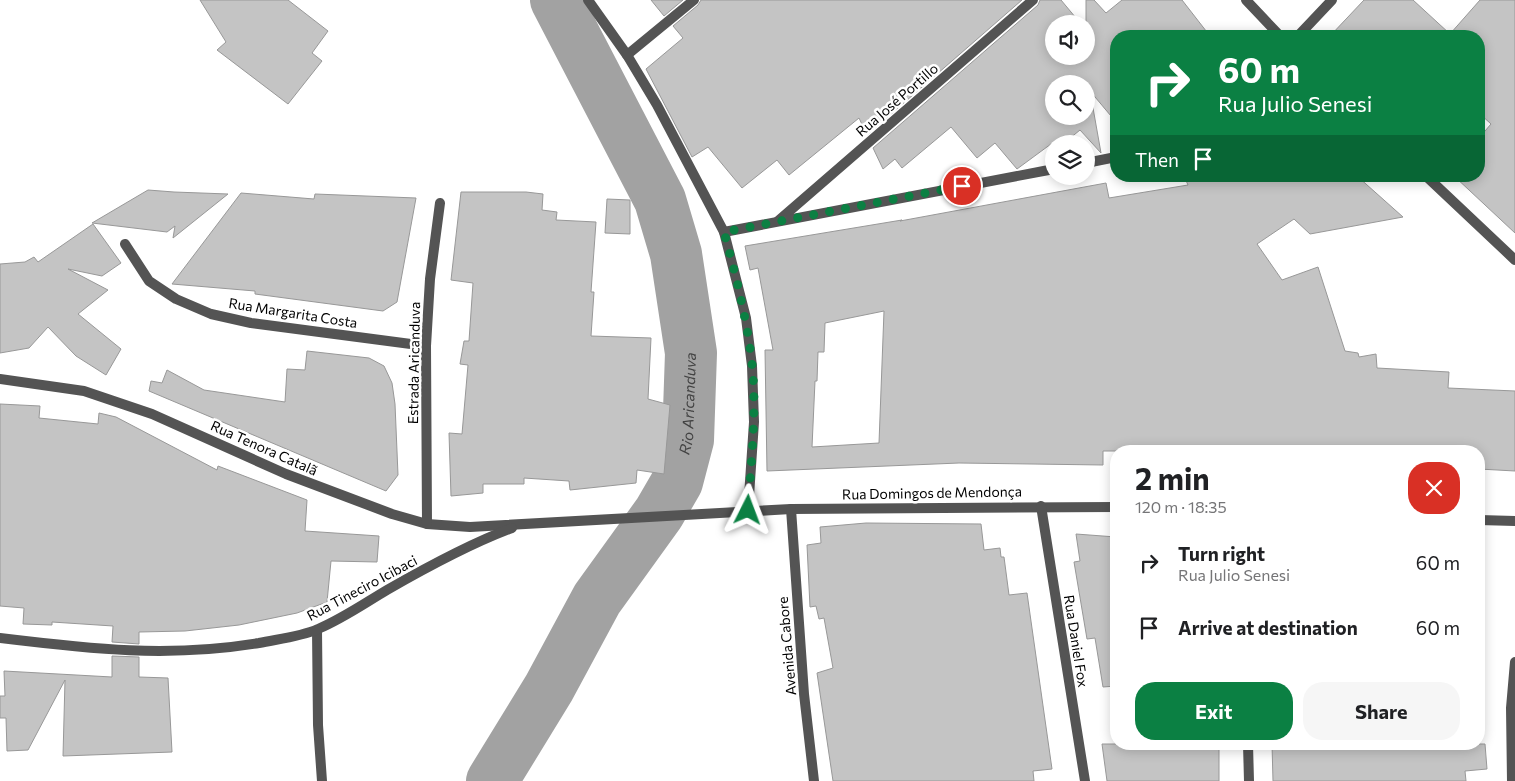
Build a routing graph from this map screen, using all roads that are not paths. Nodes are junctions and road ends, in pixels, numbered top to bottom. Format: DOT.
graph roads {
  1 [pos="588,0"];
  2 [pos="694,0"];
  3 [pos="1033,0"];
  4 [pos="1246,0"];
  5 [pos="1332,0"];
  6 [pos="1274,30"];
  7 [pos="1304,30"];
  8 [pos="627,55"];
  9 [pos="1110,158"];
  10 [pos="1095,160"];
  11 [pos="1045,171"];
  12 [pos="1432,182"];
  13 [pos="440,203"];
  14 [pos="778,221"];
  15 [pos="724,232"];
  16 [pos="125,244"];
  17 [pos="1515,260"];
  18 [pos="426,346"];
  19 [pos="0,379"];
  20 [pos="1041,506"];
  21 [pos="1110,507"];
  22 [pos="791,508"];
  23 [pos="748,510"];
  24 [pos="1485,520"];
  25 [pos="1515,521"];
  26 [pos="427,524"];
  27 [pos="520,524"];
  28 [pos="317,630"];
  29 [pos="0,638"];
  30 [pos="1515,662"];
  31 [pos="1248,750"];
  32 [pos="322,781"];
  33 [pos="814,781"];
  34 [pos="1085,781"];
  35 [pos="1249,781"];
  36 [pos="1512,781"];
  1 -- 8 [label="street"];
  2 -- 8 [label="street"];
  3 -- 14 [label="street, Rua José Portillo"];
  4 -- 6 [label="street"];
  5 -- 7 [label="street"];
  8 -- 15 [label="street"];
  9 -- 10 [label="street"];
  11 -- 14 [label="street"];
  12 -- 17 [label="street"];
  13 -- 18 [label="street, Estrada Aricanduva"];
  14 -- 15 [label="street"];
  15 -- 23 [label="street"];
  16 -- 18 [label="street, Rua Margarita Costa"];
  18 -- 26 [label="street, Estrada Aricanduva"];
  19 -- 26 [label="street, Rua Tenora Catalã"];
  20 -- 21 [label="street, Rua Domingos de Mendonça"];
  20 -- 22 [label="street, Rua Domingos de Mendonça"];
  20 -- 34 [label="street, Rua Daniel Fox"];
  22 -- 23 [label="street, Rua Domingos de Mendonça"];
  22 -- 33 [label="street, Avenida Cabore"];
  23 -- 27 [label="street, Rua Domingos de Mendonça"];
  24 -- 25 [label="street"];
  26 -- 27 [label="street, Rua Tenora Catalã"];
  27 -- 28 [label="street, Rua Tineciro Icibaci"];
  28 -- 29 [label="street, Rua Tineciro Icibaci"];
  28 -- 32 [label="street"];
  30 -- 36 [label="street"];
  31 -- 35 [label="street"];
}
